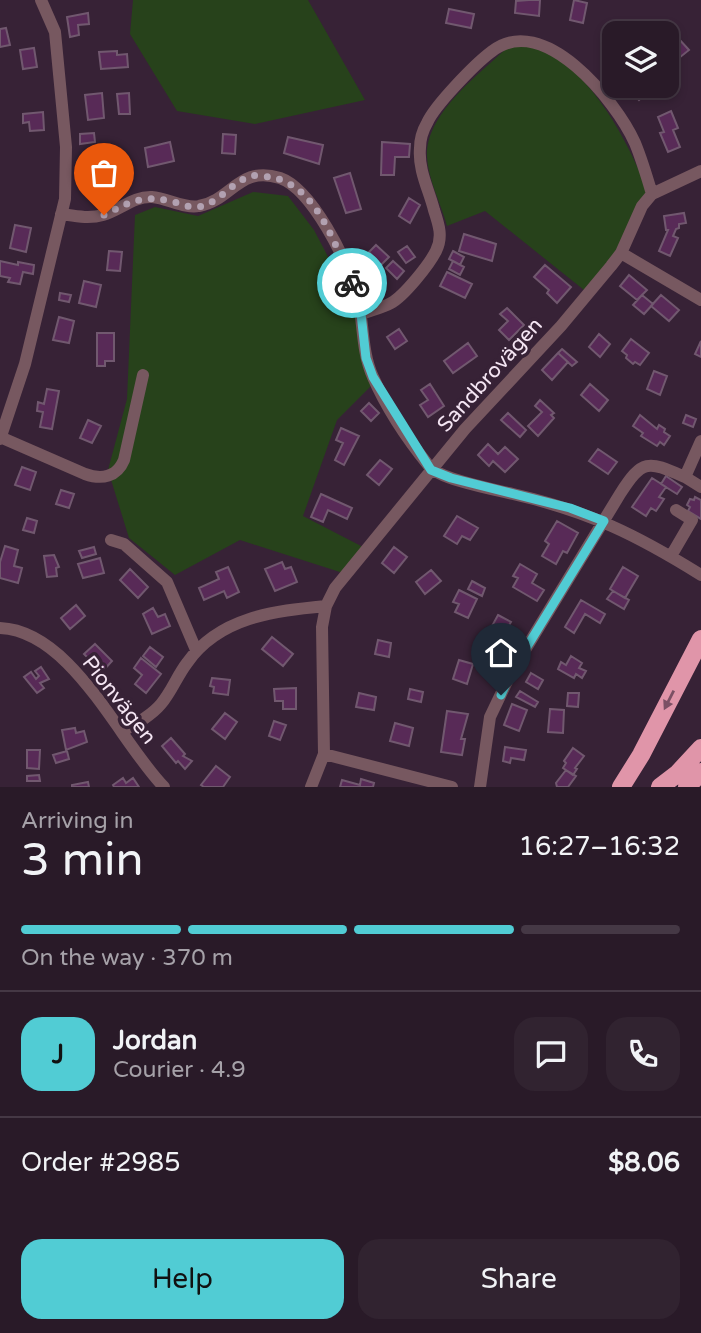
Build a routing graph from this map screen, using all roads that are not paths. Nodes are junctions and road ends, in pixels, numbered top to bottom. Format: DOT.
graph roads {
  1 [pos="41,0"];
  2 [pos="701,171"];
  3 [pos="652,194"];
  4 [pos="61,214"];
  5 [pos="621,253"];
  6 [pos="701,300"];
  7 [pos="361,314"];
  8 [pos="143,374"];
  9 [pos="0,438"];
  10 [pos="701,441"];
  11 [pos="431,470"];
  12 [pos="685,477"];
  13 [pos="701,487"];
  14 [pos="676,510"];
  15 [pos="604,521"];
  16 [pos="111,540"];
  17 [pos="671,556"];
  18 [pos="701,575"];
  19 [pos="326,606"];
  20 [pos="0,628"];
  21 [pos="701,639"];
  22 [pos="196,650"];
  23 [pos="122,731"];
  24 [pos="701,748"];
  25 [pos="324,754"];
  26 [pos="701,772"];
  27 [pos="164,787"];
  28 [pos="311,787"];
  29 [pos="452,787"];
  30 [pos="480,787"];
  31 [pos="621,787"];
  32 [pos="660,787"];
  33 [pos="687,787"];
  1 -- 4 [label="street"];
  2 -- 3 [label="street"];
  3 -- 5 [label="street, Sandbrovägen"];
  3 -- 7 [label="street"];
  4 -- 7 [label="street"];
  4 -- 9 [label="street"];
  5 -- 6 [label="street"];
  5 -- 11 [label="street, Sandbrovägen"];
  7 -- 11 [label="street"];
  8 -- 9 [label="street"];
  10 -- 12 [label="street"];
  11 -- 15 [label="street"];
  11 -- 19 [label="street, Sandbrovägen"];
  12 -- 13 [label="street"];
  12 -- 15 [label="street"];
  14 -- 17 [label="street"];
  15 -- 17 [label="street"];
  15 -- 30 [label="street"];
  16 -- 22 [label="street"];
  17 -- 18 [label="street"];
  19 -- 22 [label="street"];
  19 -- 25 [label="street, Sandbrovägen"];
  20 -- 23 [label="street, Pionvägen"];
  21 -- 31 [label="highway, one-way"];
  22 -- 23 [label="street"];
  23 -- 27 [label="street, Pionvägen"];
  24 -- 32 [label="highway"];
  25 -- 28 [label="street, Sandbrovägen"];
  25 -- 29 [label="street"];
  26 -- 33 [label="highway"];
}
